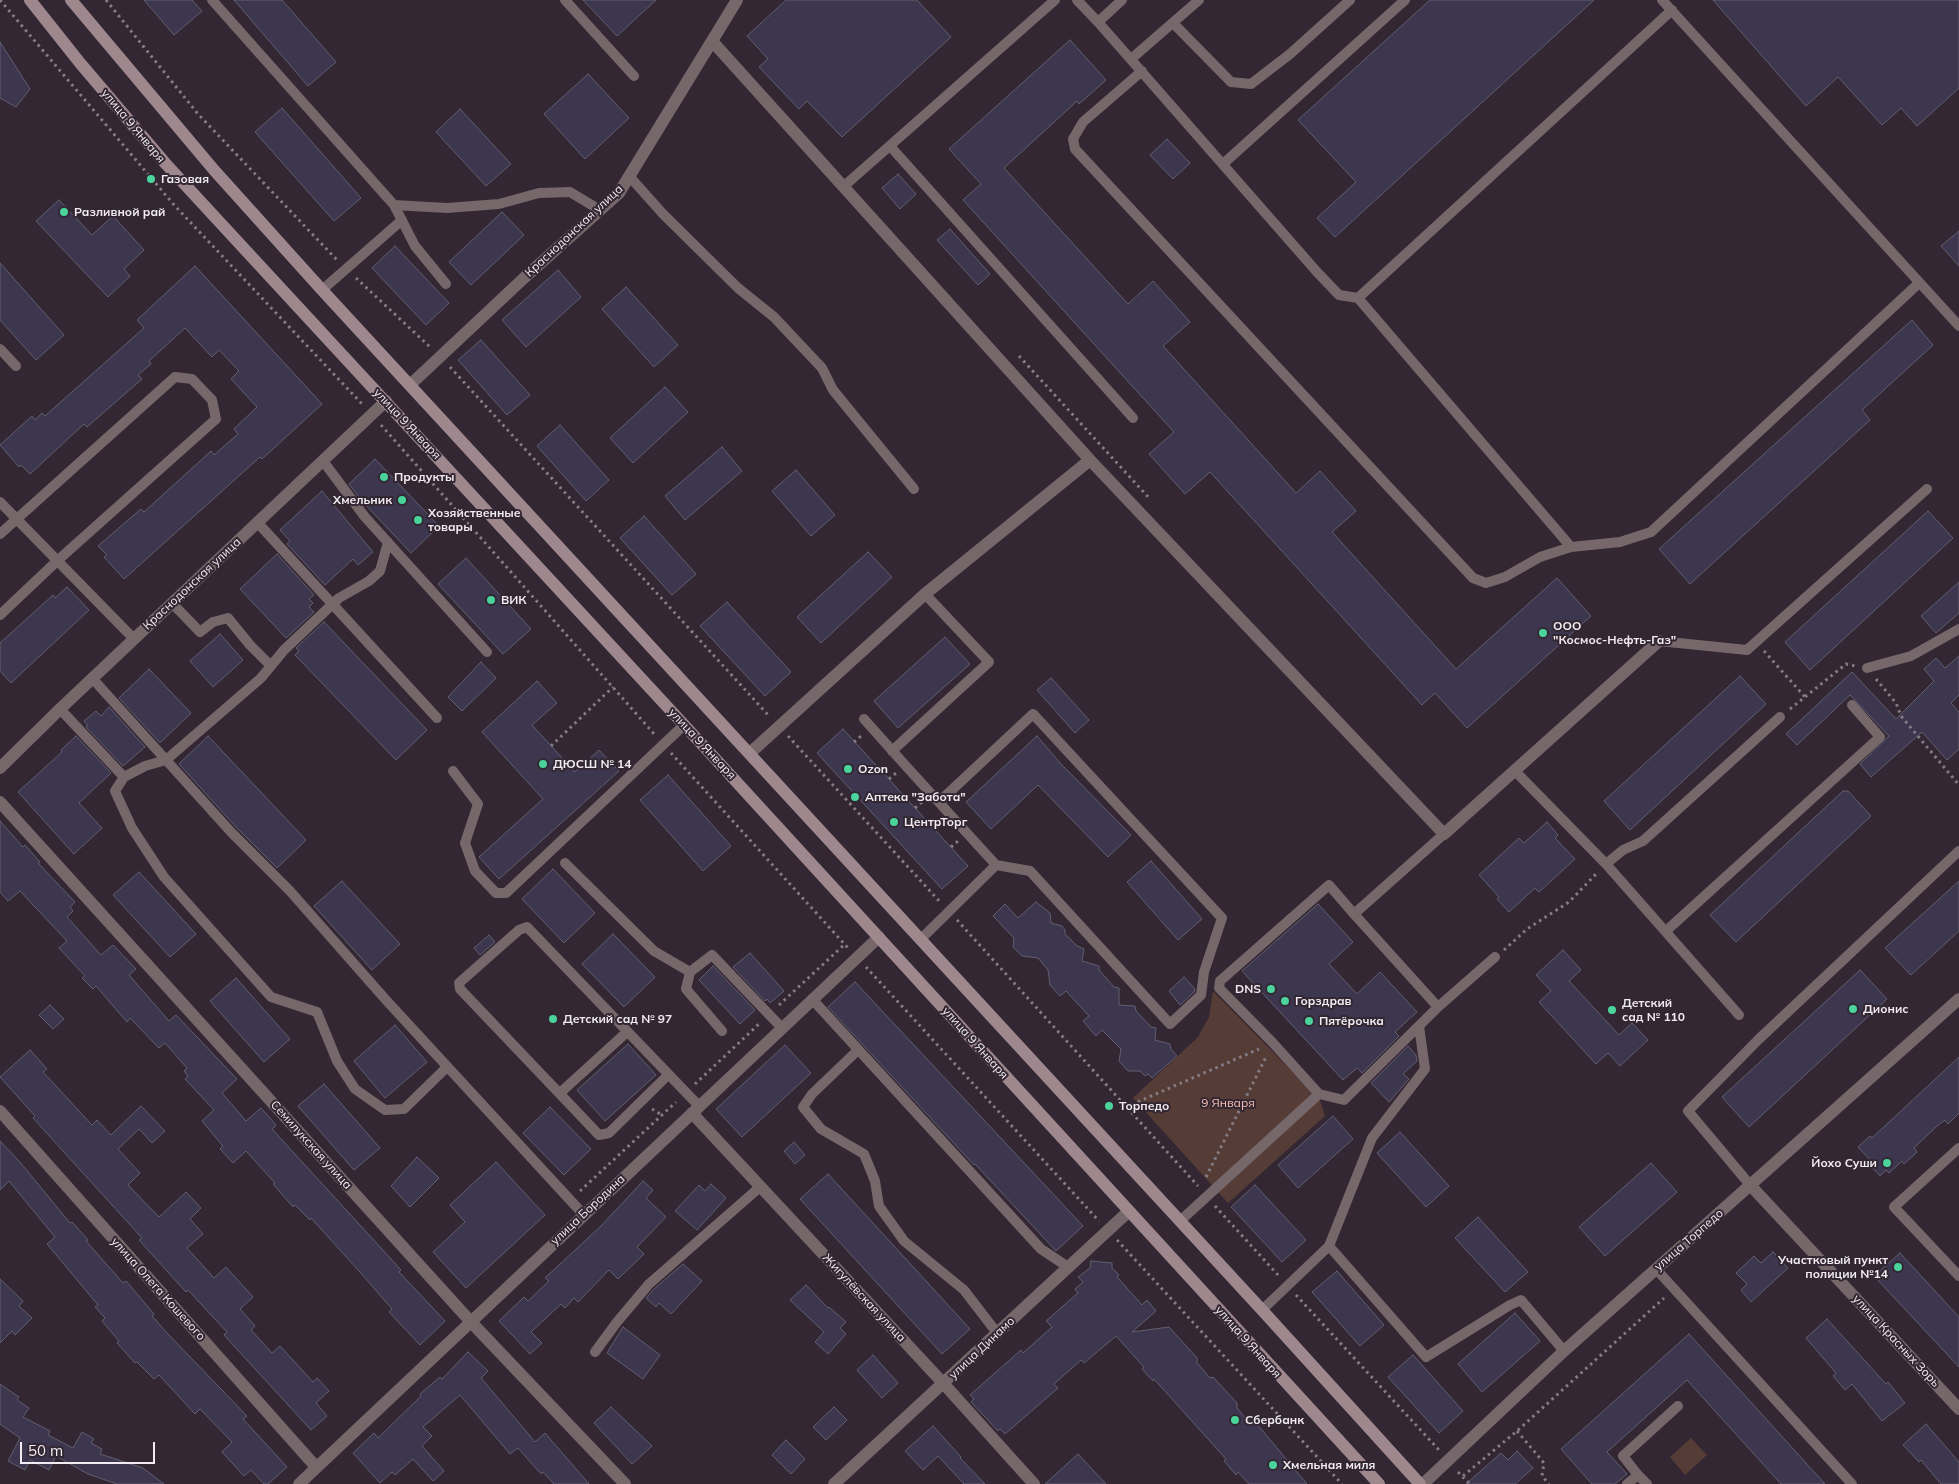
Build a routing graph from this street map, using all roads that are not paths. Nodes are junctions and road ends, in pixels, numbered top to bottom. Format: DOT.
graph roads {
  1 [pos="30,0"];
  2 [pos="71,0"];
  3 [pos="212,0"];
  4 [pos="565,0"];
  5 [pos="738,0"];
  6 [pos="1054,0"];
  7 [pos="1077,0"];
  8 [pos="1122,0"];
  9 [pos="1198,0"];
  10 [pos="1350,0"];
  11 [pos="1405,0"];
  12 [pos="1662,0"];
  13 [pos="1672,10"];
  14 [pos="1098,22"];
  15 [pos="1173,23"];
  16 [pos="712,41"];
  17 [pos="1131,60"];
  18 [pos="1142,71"];
  19 [pos="634,76"];
  20 [pos="890,146"];
  21 [pos="1223,164"];
  22 [pos="630,177"];
  23 [pos="843,187"];
  24 [pos="394,205"];
  25 [pos="600,210"];
  26 [pos="402,220"];
  27 [pos="1919,283"];
  28 [pos="446,284"];
  29 [pos="322,290"];
  30 [pos="1358,298"];
  31 [pos="1959,326"];
  32 [pos="0,349"];
  33 [pos="16,366"];
  34 [pos="410,385"];
  35 [pos="386,401"];
  36 [pos="1133,418"];
  37 [pos="1090,460"];
  38 [pos="323,461"];
  39 [pos="914,489"];
  40 [pos="1927,489"];
  41 [pos="0,502"];
  42 [pos="16,518"];
  43 [pos="257,522"];
  44 [pos="0,534"];
  45 [pos="388,542"];
  46 [pos="1571,547"];
  47 [pos="57,560"];
  48 [pos="925,594"];
  49 [pos="172,602"];
  50 [pos="332,605"];
  51 [pos="0,615"];
  52 [pos="1959,629"];
  53 [pos="134,639"];
  54 [pos="1659,641"];
  55 [pos="487,652"];
  56 [pos="271,666"];
  57 [pos="1867,668"];
  58 [pos="92,678"];
  59 [pos="1852,705"];
  60 [pos="60,708"];
  61 [pos="1780,717"];
  62 [pos="437,718"];
  63 [pos="864,719"];
  64 [pos="684,726"];
  65 [pos="892,750"];
  66 [pos="750,753"];
  67 [pos="166,760"];
  68 [pos="0,768"];
  69 [pos="1514,770"];
  70 [pos="453,771"];
  71 [pos="124,777"];
  72 [pos="0,802"];
  73 [pos="939,802"];
  74 [pos="1444,834"];
  75 [pos="1959,851"];
  76 [pos="566,863"];
  77 [pos="1606,864"];
  78 [pos="996,865"];
  79 [pos="1354,914"];
  80 [pos="1666,931"];
  81 [pos="879,937"];
  82 [pos="921,939"];
  83 [pos="1495,958"];
  84 [pos="690,972"];
  85 [pos="812,999"];
  86 [pos="1959,999"];
  87 [pos="1438,1007"];
  88 [pos="1739,1015"];
  89 [pos="1419,1026"];
  90 [pos="782,1028"];
  91 [pos="722,1031"];
  92 [pos="627,1032"];
  93 [pos="858,1050"];
  94 [pos="447,1067"];
  95 [pos="668,1075"];
  96 [pos="560,1093"];
  97 [pos="1319,1094"];
  98 [pos="696,1110"];
  99 [pos="0,1111"];
  100 [pos="1959,1148"];
  101 [pos="1751,1186"];
  102 [pos="760,1187"];
  103 [pos="1129,1211"];
  104 [pos="584,1214"];
  105 [pos="1180,1221"];
  106 [pos="1329,1246"];
  107 [pos="1068,1267"];
  108 [pos="1656,1269"];
  109 [pos="1959,1276"];
  110 [pos="1262,1310"];
  111 [pos="471,1322"];
  112 [pos="997,1333"];
  113 [pos="1564,1351"];
  114 [pos="595,1352"];
  115 [pos="943,1383"];
  116 [pos="1678,1406"];
  117 [pos="1959,1409"];
  118 [pos="316,1467"];
  119 [pos="1638,1475"];
  120 [pos="299,1484"];
  121 [pos="625,1484"];
  122 [pos="834,1484"];
  123 [pos="1034,1484"];
  124 [pos="1379,1484"];
  125 [pos="1421,1484"];
  126 [pos="1627,1484"];
  127 [pos="1647,1484"];
  128 [pos="1852,1484"];
  1 -- 35 [label="main road, улица 9 Января"];
  2 -- 29 [label="main road"];
  3 -- 24 [label="lane"];
  4 -- 19 [label="lane"];
  5 -- 16 [label="street, Краснодонская улица"];
  6 -- 20 [label="lane"];
  7 -- 14 [label="lane"];
  8 -- 14 [label="lane"];
  9 -- 15 [label="lane"];
  10 -- 15 [label="lane"];
  11 -- 21 [label="lane"];
  12 -- 13 [label="lane"];
  13 -- 27 [label="lane"];
  13 -- 30 [label="lane"];
  14 -- 17 [label="lane"];
  15 -- 17 [label="lane"];
  16 -- 22 [label="street, Краснодонская улица"];
  16 -- 23 [label="street"];
  17 -- 18 [label="lane"];
  18 -- 21 [label="lane"];
  18 -- 46 [label="lane"];
  20 -- 23 [label="lane"];
  20 -- 36 [label="lane"];
  21 -- 30 [label="lane"];
  22 -- 25 [label="street, Краснодонская улица"];
  22 -- 39 [label="lane"];
  23 -- 37 [label="street"];
  24 -- 25 [label="lane"];
  24 -- 26 [label="lane"];
  25 -- 34 [label="street, Краснодонская улица"];
  26 -- 28 [label="lane"];
  26 -- 29 [label="lane"];
  27 -- 31 [label="lane"];
  27 -- 46 [label="lane"];
  29 -- 34 [label="main road"];
  30 -- 46 [label="lane"];
  32 -- 33 [label="lane"];
  34 -- 66 [label="main road"];
  35 -- 38 [label="street, Краснодонская улица"];
  35 -- 64 [label="main road, улица 9 Января"];
  37 -- 48 [label="street"];
  37 -- 74 [label="street"];
  38 -- 43 [label="street, Краснодонская улица"];
  38 -- 45 [label="lane"];
  40 -- 54 [label="lane"];
  41 -- 42 [label="lane"];
  42 -- 44 [label="lane"];
  42 -- 47 [label="lane"];
  42 -- 47 [label="lane"];
  43 -- 49 [label="street, Краснодонская улица"];
  43 -- 50 [label="lane"];
  45 -- 50 [label="lane"];
  45 -- 55 [label="lane"];
  47 -- 51 [label="lane"];
  47 -- 53 [label="lane"];
  48 -- 65 [label="lane"];
  48 -- 66 [label="street"];
  49 -- 53 [label="street, Краснодонская улица"];
  49 -- 56 [label="lane"];
  50 -- 56 [label="lane"];
  50 -- 62 [label="lane"];
  52 -- 57 [label="lane"];
  53 -- 58 [label="street, Краснодонская улица"];
  54 -- 69 [label="street"];
  56 -- 67 [label="lane"];
  58 -- 60 [label="street, Краснодонская улица"];
  58 -- 67 [label="lane"];
  59 -- 80 [label="lane"];
  60 -- 68 [label="street, Краснодонская улица"];
  60 -- 71 [label="lane"];
  61 -- 77 [label="lane"];
  63 -- 65 [label="lane"];
  64 -- 70 [label="lane"];
  64 -- 81 [label="main road, улица 9 Января"];
  65 -- 73 [label="lane"];
  66 -- 82 [label="main road"];
  67 -- 71 [label="lane"];
  67 -- 94 [label="lane"];
  69 -- 74 [label="street"];
  69 -- 77 [label="lane"];
  71 -- 94 [label="lane"];
  72 -- 111 [label="street, Семилукская улица"];
  73 -- 78 [label="lane"];
  73 -- 78 [label="lane"];
  74 -- 79 [label="lane"];
  75 -- 101 [label="lane"];
  76 -- 84 [label="lane"];
  77 -- 80 [label="lane"];
  78 -- 82 [label="lane"];
  79 -- 87 [label="lane"];
  79 -- 97 [label="lane"];
  80 -- 88 [label="lane"];
  81 -- 85 [label="street, улица Бородина"];
  81 -- 103 [label="main road, улица 9 Января"];
  82 -- 105 [label="main road"];
  83 -- 87 [label="lane"];
  84 -- 90 [label="lane"];
  84 -- 91 [label="lane"];
  85 -- 90 [label="street, улица Бородина"];
  85 -- 93 [label="lane"];
  86 -- 101 [label="street, улица Торпедо"];
  87 -- 89 [label="lane"];
  89 -- 97 [label="lane"];
  89 -- 106 [label="lane"];
  90 -- 98 [label="street, улица Бородина"];
  92 -- 95 [label="lane"];
  92 -- 96 [label="lane"];
  92 -- 96 [label="lane"];
  93 -- 107 [label="lane"];
  93 -- 112 [label="lane"];
  94 -- 104 [label="lane"];
  95 -- 96 [label="lane"];
  95 -- 98 [label="lane"];
  97 -- 105 [label="lane"];
  98 -- 102 [label="street, Жигулёвская улица"];
  98 -- 104 [label="street, улица Бородина"];
  99 -- 118 [label="street, улица Олега Кошевого"];
  100 -- 109 [label="lane"];
  101 -- 108 [label="street, улица Торпедо"];
  101 -- 117 [label="street, улица Красных Зорь"];
  102 -- 114 [label="lane"];
  102 -- 115 [label="street, Жигулёвская улица"];
  103 -- 107 [label="street, улица Динамо"];
  103 -- 124 [label="main road, улица 9 Января"];
  104 -- 111 [label="street, улица Бородина"];
  105 -- 110 [label="main road"];
  106 -- 110 [label="lane"];
  106 -- 113 [label="lane"];
  107 -- 112 [label="street, улица Динамо"];
  108 -- 113 [label="street, улица Торпедо"];
  108 -- 128 [label="lane"];
  110 -- 125 [label="main road"];
  111 -- 118 [label="street, улица Бородина"];
  111 -- 121 [label="street, Семилукская улица"];
  112 -- 115 [label="street, улица Динамо"];
  113 -- 125 [label="street, улица Торпедо"];
  115 -- 122 [label="street, улица Динамо"];
  115 -- 123 [label="street, Жигулёвская улица"];
  116 -- 119 [label="lane"];
  118 -- 120 [label="street, улица Бородина"];
  119 -- 126 [label="lane"];
  119 -- 127 [label="lane"];
}
